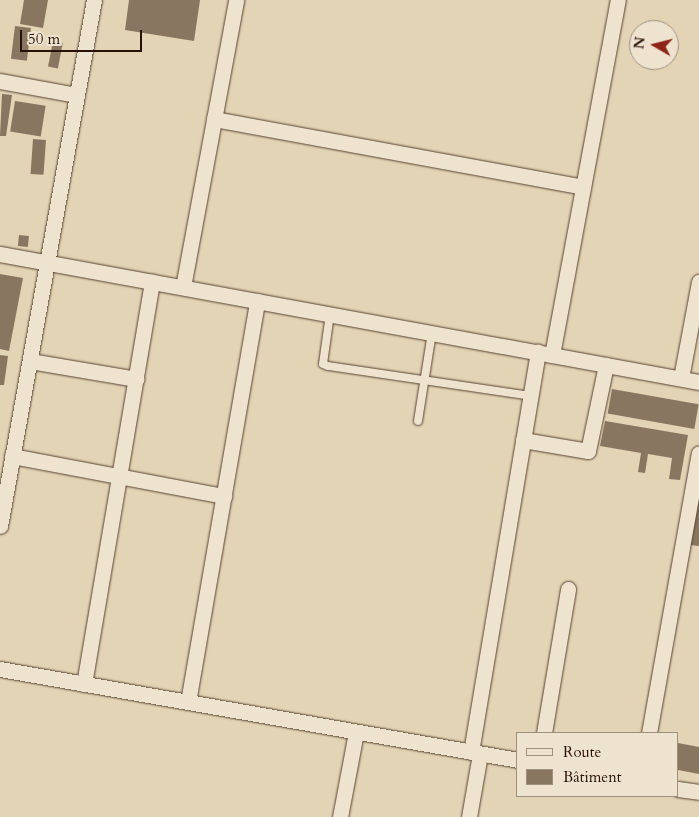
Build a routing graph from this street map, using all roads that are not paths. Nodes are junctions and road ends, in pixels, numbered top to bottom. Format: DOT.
graph roads {
  1 [pos="94,0"];
  2 [pos="236,0"];
  3 [pos="618,0"];
  4 [pos="0,81"];
  5 [pos="77,95"];
  6 [pos="214,119"];
  7 [pos="583,187"];
  8 [pos="0,254"];
  9 [pos="47,263"];
  10 [pos="152,282"];
  11 [pos="699,282"];
  12 [pos="183,288"];
  13 [pos="257,301"];
  14 [pos="330,314"];
  15 [pos="432,333"];
  16 [pos="545,354"];
  17 [pos="30,361"];
  18 [pos="606,365"];
  19 [pos="681,378"];
  20 [pos="136,379"];
  21 [pos="424,381"];
  22 [pos="699,382"];
  23 [pos="530,396"];
  24 [pos="418,421"];
  25 [pos="523,440"];
  26 [pos="699,453"];
  27 [pos="12,456"];
  28 [pos="120,476"];
  29 [pos="224,496"];
  30 [pos="0,526"];
  31 [pos="568,589"];
  32 [pos="0,669"];
  33 [pos="84,684"];
  34 [pos="188,702"];
  35 [pos="356,732"];
  36 [pos="544,732"];
  37 [pos="649,732"];
  38 [pos="476,753"];
  39 [pos="516,760"];
  40 [pos="679,789"];
  41 [pos="699,792"];
  42 [pos="340,817"];
  43 [pos="469,817"];
  1 -- 5 [label="street"];
  2 -- 6 [label="street"];
  3 -- 7 [label="street"];
  4 -- 5 [label="street"];
  5 -- 9 [label="street"];
  6 -- 7 [label="street"];
  6 -- 12 [label="street"];
  7 -- 16 [label="street"];
  8 -- 9 [label="street"];
  9 -- 10 [label="street"];
  9 -- 17 [label="street"];
  10 -- 12 [label="street"];
  10 -- 20 [label="street"];
  11 -- 19 [label="street"];
  12 -- 13 [label="street"];
  13 -- 14 [label="street"];
  13 -- 29 [label="street"];
  14 -- 15 [label="street"];
  14 -- 21 [label="lane"];
  15 -- 16 [label="street"];
  15 -- 21 [label="lane"];
  16 -- 18 [label="street"];
  16 -- 23 [label="street"];
  17 -- 20 [label="street"];
  17 -- 27 [label="street"];
  18 -- 19 [label="street"];
  18 -- 25 [label="street"];
  19 -- 22 [label="street"];
  20 -- 28 [label="street"];
  21 -- 23 [label="lane"];
  21 -- 24 [label="lane"];
  23 -- 25 [label="street"];
  25 -- 38 [label="street"];
  26 -- 37 [label="street"];
  27 -- 28 [label="street"];
  27 -- 30 [label="street"];
  28 -- 29 [label="street"];
  28 -- 33 [label="street"];
  29 -- 34 [label="street"];
  31 -- 36 [label="street"];
  32 -- 33 [label="street"];
  33 -- 34 [label="street"];
  34 -- 35 [label="street"];
  35 -- 38 [label="street"];
  35 -- 42 [label="street"];
  38 -- 39 [label="street"];
  38 -- 43 [label="street"];
  40 -- 41 [label="street"];
}
